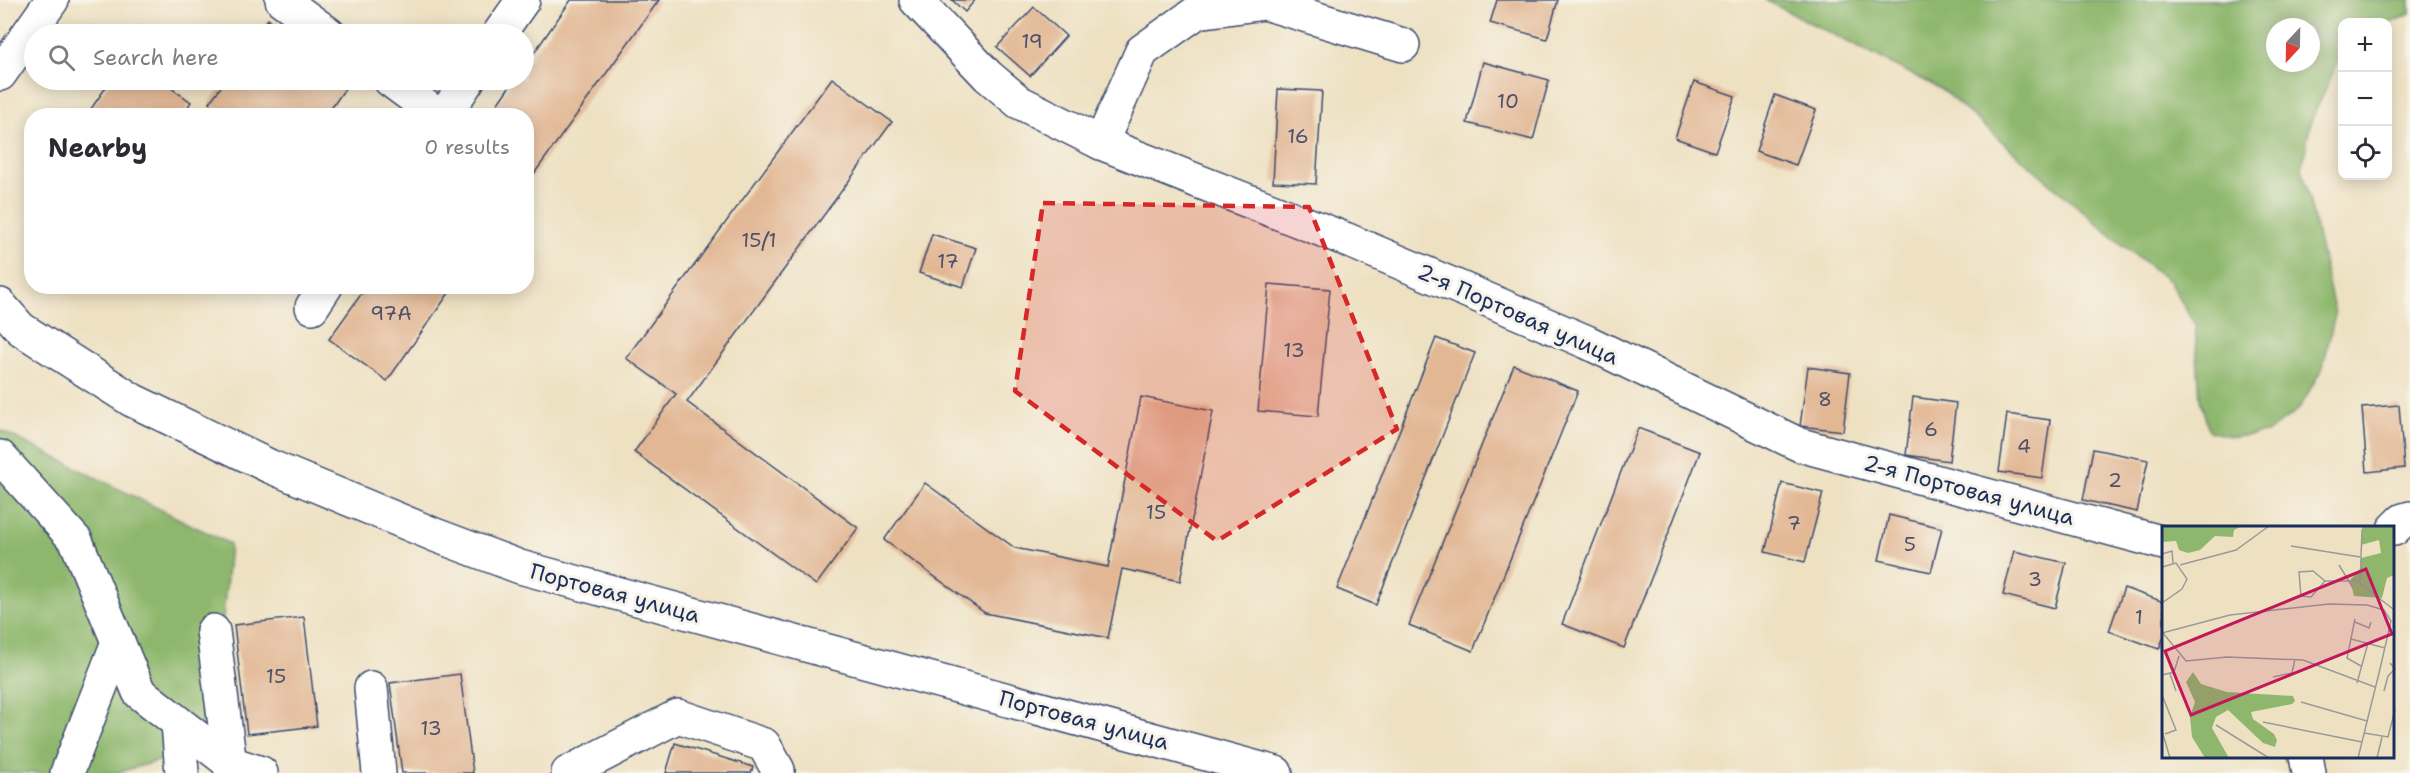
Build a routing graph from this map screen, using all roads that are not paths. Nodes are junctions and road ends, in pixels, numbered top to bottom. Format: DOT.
graph roads {
  1 [pos="52,0"];
  2 [pos="523,0"];
  3 [pos="916,0"];
  4 [pos="286,1"];
  5 [pos="35,24"];
  6 [pos="316,24"];
  7 [pos="506,24"];
  8 [pos="24,40"];
  9 [pos="1403,45"];
  10 [pos="0,74"];
  11 [pos="404,90"];
  12 [pos="461,90"];
  13 [pos="430,108"];
  14 [pos="448,108"];
  15 [pos="1101,143"];
  16 [pos="0,305"];
  17 [pos="0,457"];
  18 [pos="2410,518"];
  19 [pos="2395,528"];
  20 [pos="2162,542"];
  21 [pos="213,631"];
  22 [pos="118,642"];
  23 [pos="371,688"];
  24 [pos="178,723"];
  25 [pos="2306,758"];
  26 [pos="230,768"];
  27 [pos="67,773"];
  28 [pos="182,773"];
  29 [pos="261,773"];
  30 [pos="379,773"];
  31 [pos="568,773"];
  32 [pos="777,773"];
  33 [pos="1276,773"];
  34 [pos="2309,773"];
  1 -- 5 [label="street"];
  2 -- 7 [label="street"];
  3 -- 15 [label="street, 2-я Портовая улица"];
  4 -- 6 [label="street"];
  8 -- 10 [label="street"];
  9 -- 15 [label="street"];
  11 -- 13 [label="street"];
  12 -- 14 [label="street"];
  15 -- 20 [label="street, 2-я Портовая улица"];
  16 -- 33 [label="street, Портовая улица"];
  17 -- 22 [label="street"];
  18 -- 19 [label="street"];
  21 -- 26 [label="street"];
  22 -- 24 [label="street"];
  22 -- 27 [label="street"];
  23 -- 30 [label="street"];
  24 -- 26 [label="street"];
  24 -- 28 [label="street"];
  25 -- 34 [label="street"];
  26 -- 29 [label="street"];
  31 -- 32 [label="street"];
}
